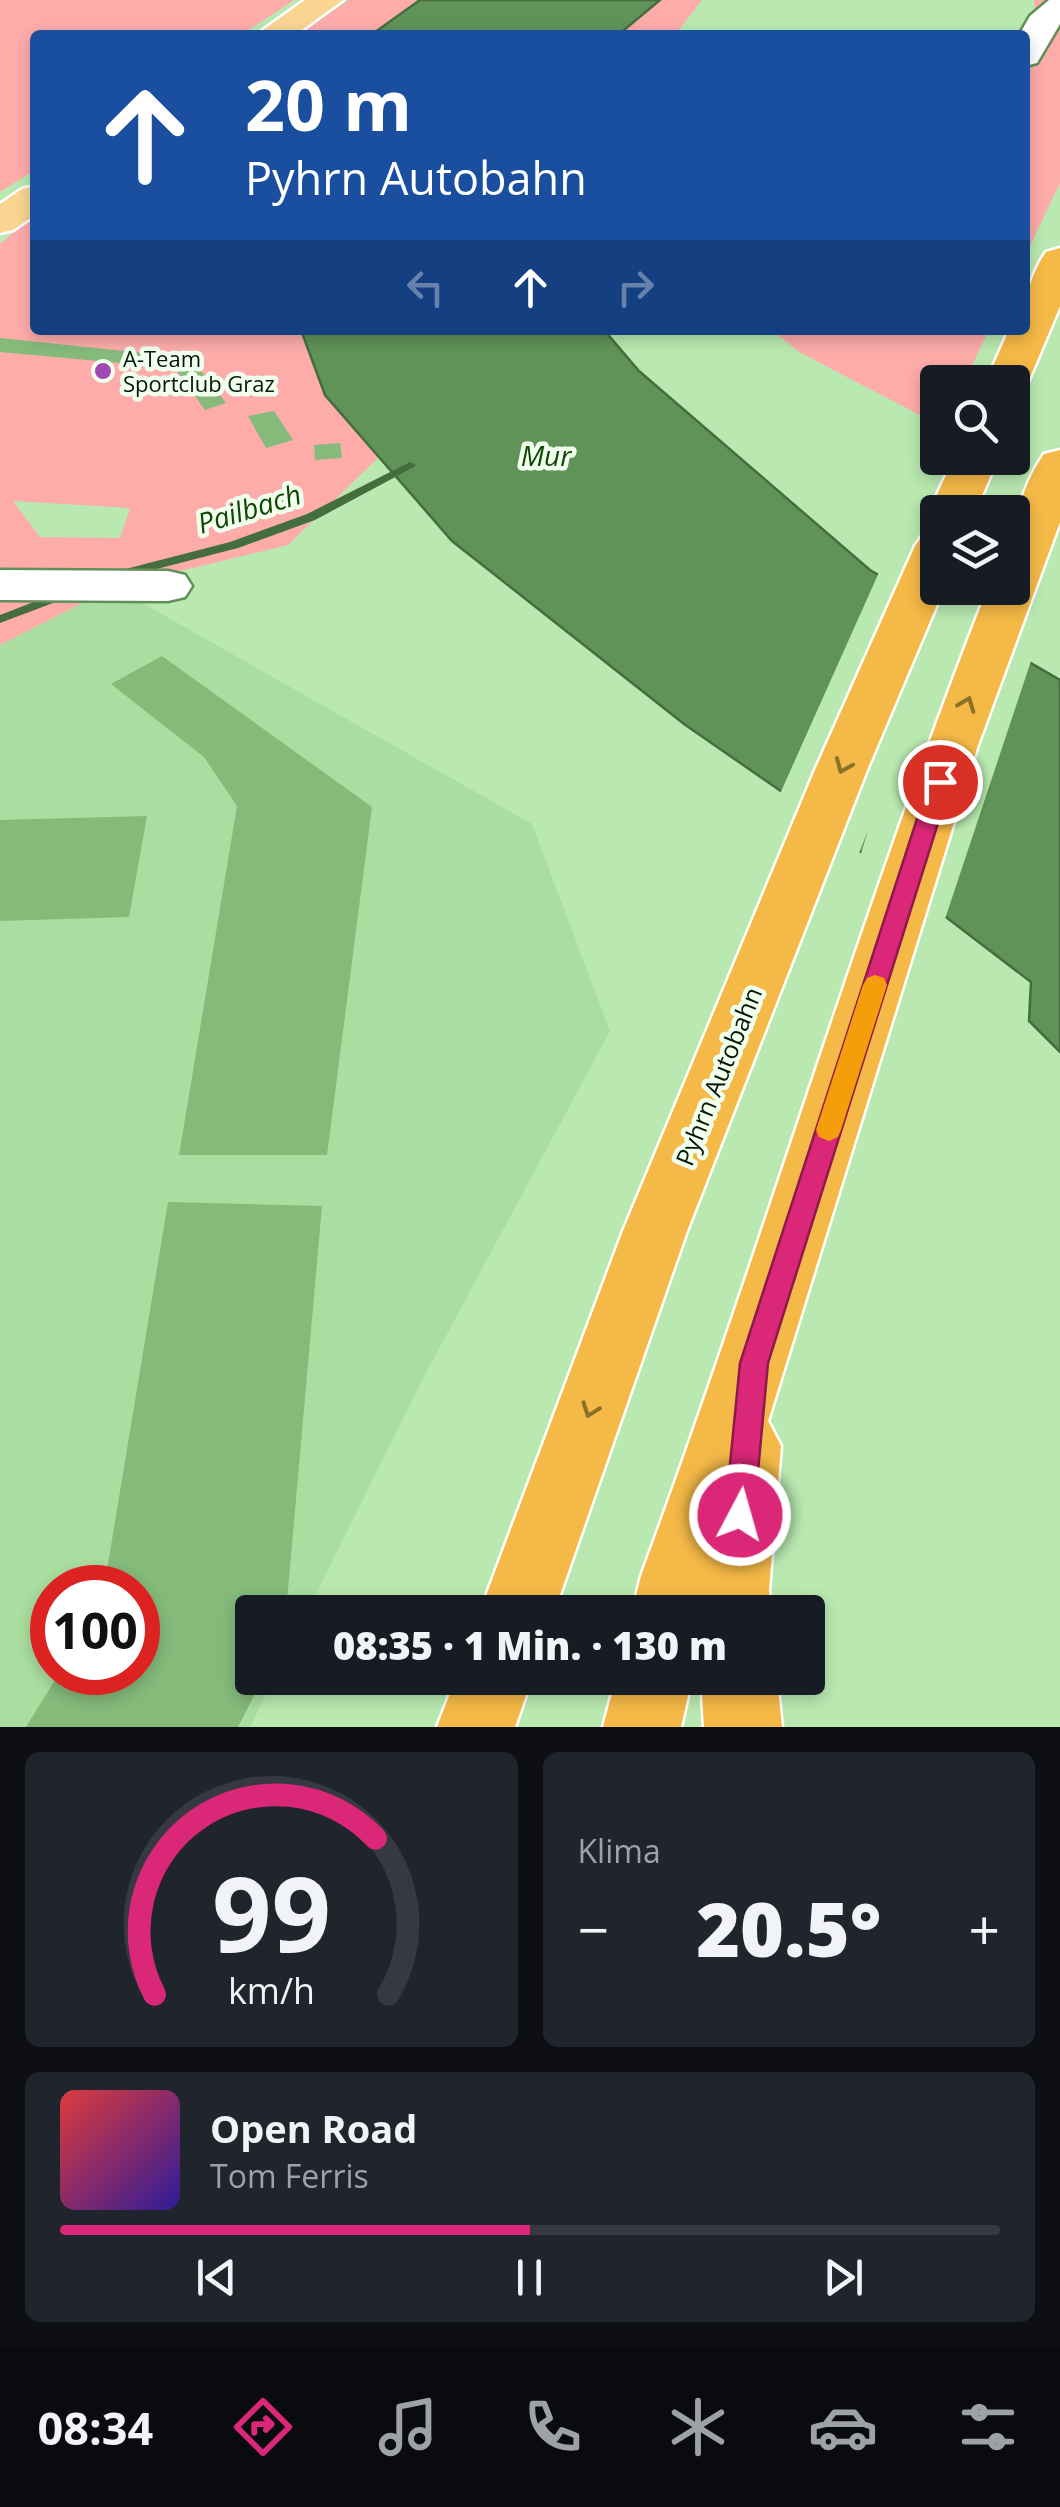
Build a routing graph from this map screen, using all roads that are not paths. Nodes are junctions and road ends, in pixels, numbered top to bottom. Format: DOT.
graph roads {
  1 [pos="326,0"];
  2 [pos="1060,7"];
  3 [pos="281,30"];
  4 [pos="1030,46"];
  5 [pos="30,201"];
  6 [pos="0,222"];
  7 [pos="1060,260"];
  8 [pos="1030,328"];
  9 [pos="1027,335"];
  10 [pos="1015,365"];
  11 [pos="1060,463"];
  12 [pos="1030,540"];
  13 [pos="0,585"];
  14 [pos="168,586"];
  15 [pos="920,588"];
  16 [pos="1005,605"];
  17 [pos="754,1363"];
  18 [pos="523,1595"];
  19 [pos="673,1595"];
  20 [pos="732,1595"];
  21 [pos="488,1695"];
  22 [pos="650,1695"];
  23 [pos="740,1695"];
  24 [pos="476,1727"];
  25 [pos="642,1727"];
  26 [pos="743,1727"];
  1 -- 3 [label="main road"];
  2 -- 4 [label="lane"];
  5 -- 6 [label="main road"];
  7 -- 8 [label="highway"];
  9 -- 10 [label="highway"];
  11 -- 12 [label="highway"];
  13 -- 14 [label="lane"];
  15 -- 18 [label="highway, Pyhrn Autobahn, one-way"];
  17 -- 16 [label="highway, one-way"];
  17 -- 19 [label="highway"];
  17 -- 20 [label="highway"];
  21 -- 24 [label="highway"];
  22 -- 25 [label="highway"];
  23 -- 26 [label="highway"];
}
